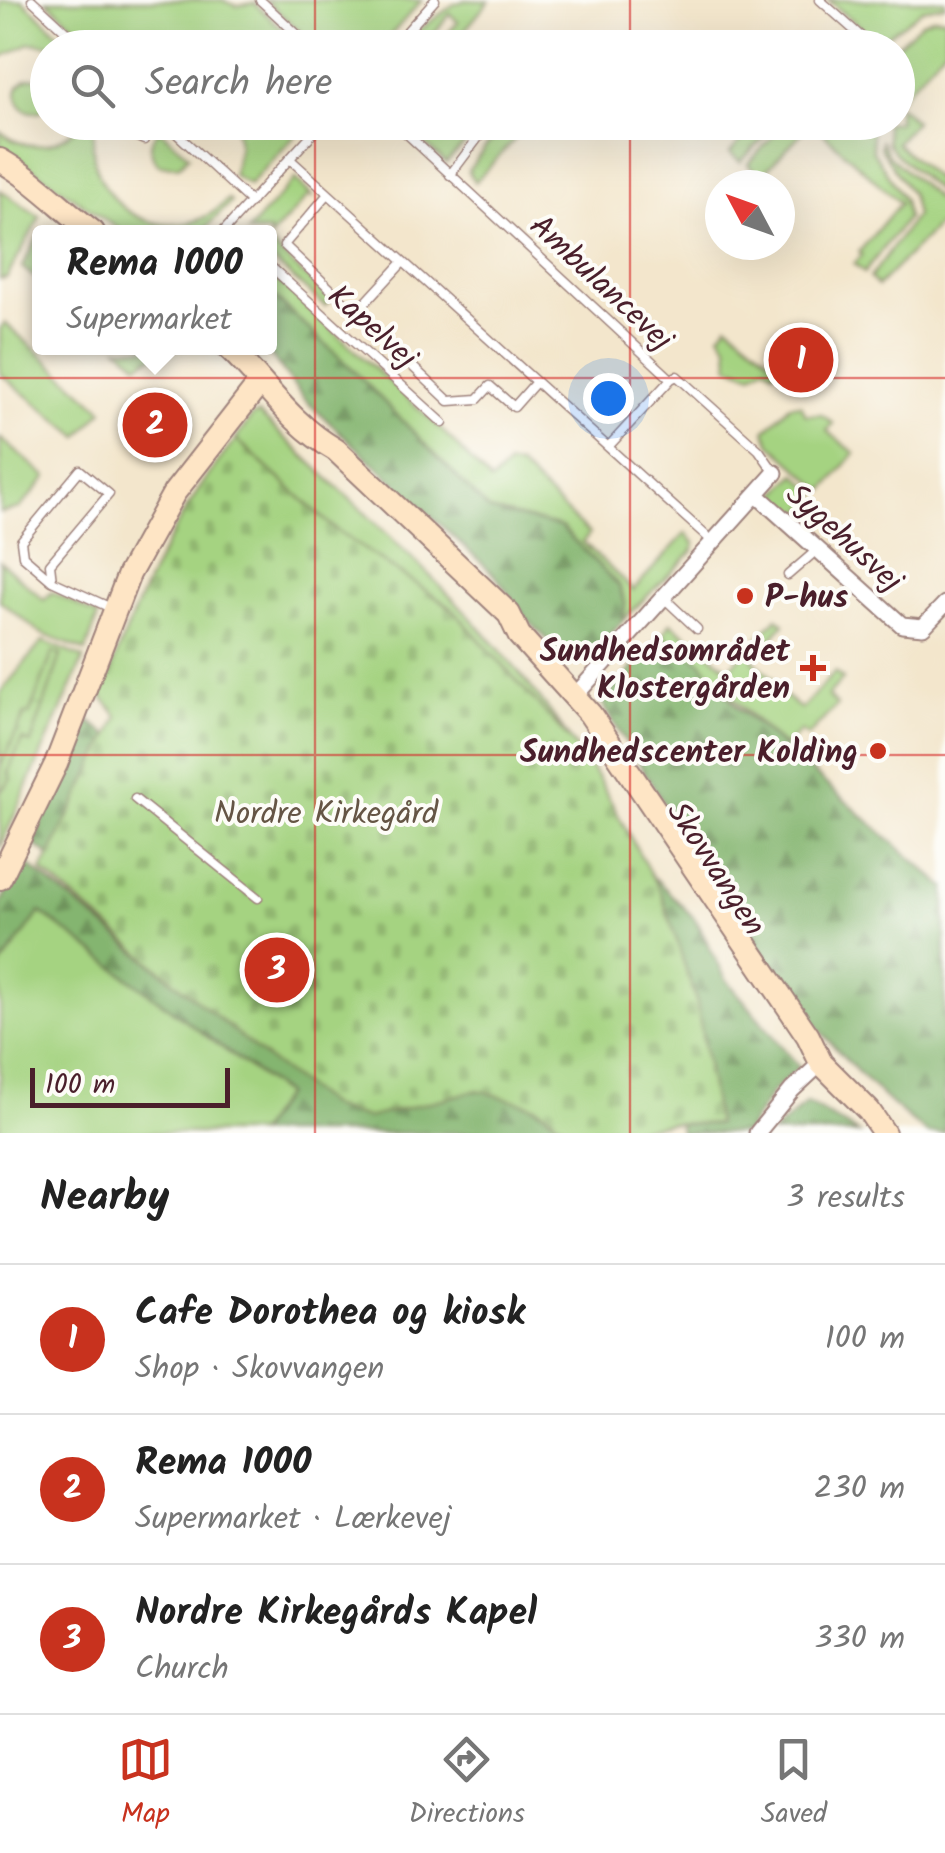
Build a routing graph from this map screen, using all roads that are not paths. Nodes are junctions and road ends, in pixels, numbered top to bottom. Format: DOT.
graph roads {
  1 [pos="32,0"];
  2 [pos="260,0"];
  3 [pos="436,0"];
  4 [pos="820,0"];
  5 [pos="64,30"];
  6 [pos="292,30"];
  7 [pos="408,30"];
  8 [pos="854,30"];
  9 [pos="184,140"];
  10 [pos="307,140"];
  11 [pos="413,140"];
  12 [pos="476,140"];
  13 [pos="0,160"];
  14 [pos="290,160"];
  15 [pos="0,175"];
  16 [pos="450,175"];
  17 [pos="328,194"];
  18 [pos="52,202"];
  19 [pos="251,202"];
  20 [pos="83,225"];
  21 [pos="233,225"];
  22 [pos="403,262"];
  23 [pos="277,272"];
  24 [pos="356,313"];
  25 [pos="217,355"];
  26 [pos="234,355"];
  27 [pos="671,378"];
  28 [pos="254,380"];
  29 [pos="536,382"];
  30 [pos="443,423"];
  31 [pos="608,446"];
  32 [pos="776,473"];
  33 [pos="757,495"];
  34 [pos="713,542"];
  35 [pos="817,550"];
  36 [pos="788,575"];
  37 [pos="52,582"];
  38 [pos="665,600"];
  39 [pos="945,604"];
  40 [pos="116,610"];
  41 [pos="697,629"];
  42 [pos="576,702"];
  43 [pos="135,799"];
  44 [pos="0,878"];
  45 [pos="258,898"];
  46 [pos="818,1059"];
  47 [pos="869,1111"];
  48 [pos="757,1133"];
  49 [pos="884,1133"];
  50 [pos="904,1133"];
  1 -- 5 [label="lane"];
  2 -- 6 [label="lane"];
  3 -- 7 [label="lane"];
  4 -- 8 [label="lane"];
  9 -- 19 [label="lane"];
  10 -- 14 [label="lane"];
  11 -- 16 [label="lane, Ambulancevej"];
  12 -- 16 [label="lane"];
  13 -- 18 [label="street"];
  14 -- 17 [label="lane"];
  14 -- 19 [label="lane"];
  15 -- 18 [label="street"];
  16 -- 27 [label="lane, Ambulancevej"];
  17 -- 22 [label="lane"];
  17 -- 24 [label="lane"];
  18 -- 20 [label="street"];
  19 -- 21 [label="lane"];
  22 -- 24 [label="lane"];
  22 -- 29 [label="lane"];
  23 -- 30 [label="lane, Kapelvej"];
  24 -- 29 [label="lane"];
  25 -- 28 [label="street, Skovvangen"];
  26 -- 28 [label="street, Skovvangen"];
  27 -- 31 [label="lane"];
  27 -- 32 [label="lane, Ambulancevej"];
  28 -- 40 [label="street"];
  28 -- 42 [label="street, Skovvangen"];
  29 -- 31 [label="lane"];
  31 -- 34 [label="lane"];
  32 -- 33 [label="street"];
  33 -- 34 [label="street, Sygehusvej"];
  33 -- 35 [label="street, Sygehusvej"];
  34 -- 38 [label="street, Sygehusvej"];
  35 -- 36 [label="lane"];
  35 -- 39 [label="street, Sygehusvej"];
  37 -- 37 [label="lane"];
  37 -- 40 [label="lane"];
  38 -- 41 [label="lane"];
  38 -- 42 [label="street, Sygehusvej"];
  40 -- 44 [label="street"];
  42 -- 46 [label="street, Skovvangen"];
  43 -- 45 [label="lane"];
  46 -- 47 [label="street, Skovvangen"];
  46 -- 48 [label="street"];
  47 -- 49 [label="street, Skovvangen"];
  47 -- 50 [label="street, Skovvangen"];
}
